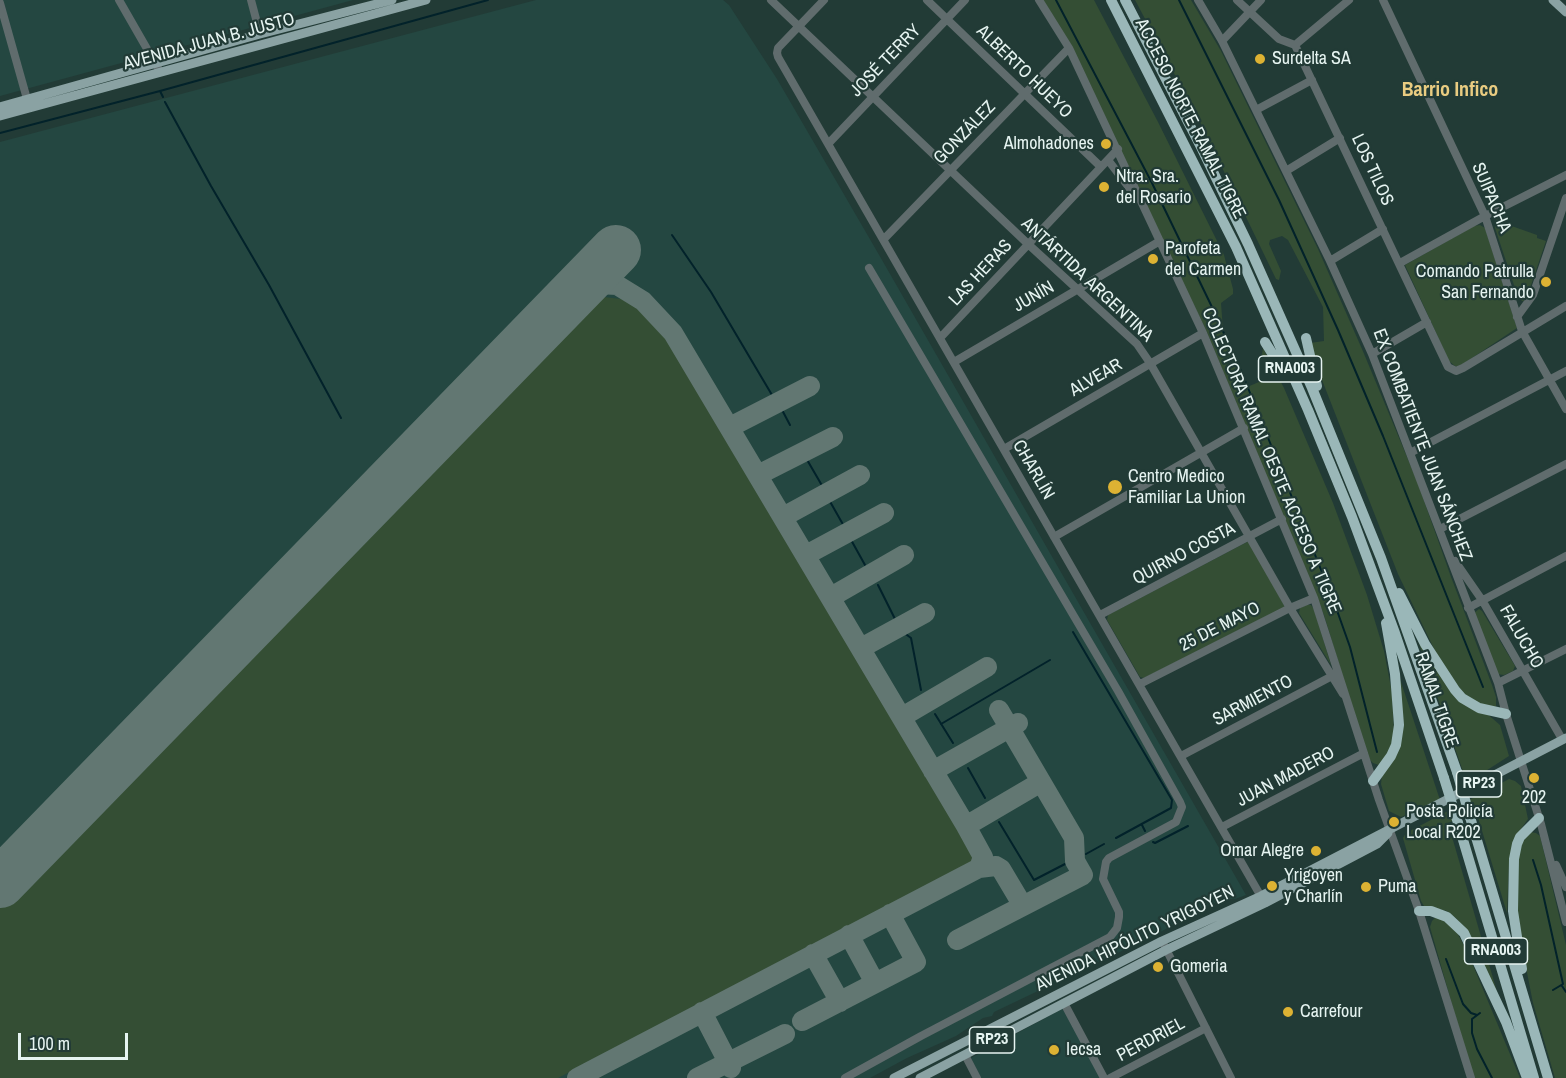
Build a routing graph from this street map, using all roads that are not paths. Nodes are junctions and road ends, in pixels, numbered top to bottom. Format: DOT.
graph roads {
  1 [pos="119,0"];
  2 [pos="251,0"];
  3 [pos="392,0"];
  4 [pos="426,0"];
  5 [pos="771,0"];
  6 [pos="824,0"];
  7 [pos="927,0"];
  8 [pos="965,0"];
  9 [pos="1039,0"];
  10 [pos="1125,0"];
  11 [pos="1198,0"];
  12 [pos="1237,0"];
  13 [pos="1261,0"];
  14 [pos="1349,0"];
  15 [pos="1383,0"];
  16 [pos="1553,0"];
  17 [pos="0,3"];
  18 [pos="368,3"];
  19 [pos="1112,3"];
  20 [pos="1565,8"];
  21 [pos="1250,12"];
  22 [pos="947,19"];
  23 [pos="798,27"];
  24 [pos="260,34"];
  25 [pos="1222,42"];
  26 [pos="1295,45"];
  27 [pos="1069,48"];
  28 [pos="157,68"];
  29 [pos="1312,80"];
  30 [pos="1025,93"];
  31 [pos="872,97"];
  32 [pos="27,99"];
  33 [pos="0,106"];
  34 [pos="1256,110"];
  35 [pos="0,116"];
  36 [pos="1340,138"];
  37 [pos="829,143"];
  38 [pos="1118,149"];
  39 [pos="1108,160"];
  40 [pos="1195,165"];
  41 [pos="1101,166"];
  42 [pos="950,171"];
  43 [pos="1286,171"];
  44 [pos="1566,175"];
  45 [pos="1566,198"];
  46 [pos="1143,205"];
  47 [pos="1485,216"];
  48 [pos="1383,229"];
  49 [pos="884,239"];
  50 [pos="1160,241"];
  51 [pos="1028,244"];
  52 [pos="1248,244"];
  53 [pos="1330,261"];
  54 [pos="1400,263"];
  55 [pos="869,268"];
  56 [pos="1239,268"];
  57 [pos="1275,283"];
  58 [pos="1077,289"];
  59 [pos="1566,306"];
  60 [pos="1517,317"];
  61 [pos="1427,322"];
  62 [pos="1522,331"];
  63 [pos="1203,333"];
  64 [pos="940,338"];
  65 [pos="1306,338"];
  66 [pos="1264,342"];
  67 [pos="1372,354"];
  68 [pos="954,362"];
  69 [pos="1150,363"];
  70 [pos="1566,371"];
  71 [pos="1549,380"];
  72 [pos="1566,409"];
  73 [pos="1308,410"];
  74 [pos="1325,419"];
  75 [pos="1244,428"];
  76 [pos="1004,449"];
  77 [pos="1202,452"];
  78 [pos="1410,453"];
  79 [pos="1566,464"];
  80 [pos="1282,519"];
  81 [pos="1440,529"];
  82 [pos="1250,536"];
  83 [pos="1054,537"];
  84 [pos="1449,553"];
  85 [pos="1566,556"];
  86 [pos="1381,558"];
  87 [pos="1374,576"];
  88 [pos="1314,598"];
  89 [pos="1482,600"];
  90 [pos="1290,608"];
  91 [pos="1468,608"];
  92 [pos="1100,615"];
  93 [pos="1566,649"];
  94 [pos="1523,671"];
  95 [pos="1339,672"];
  96 [pos="1331,676"];
  97 [pos="1498,683"];
  98 [pos="1140,684"];
  99 [pos="1348,700"];
  100 [pos="1506,714"];
  101 [pos="1564,739"];
  102 [pos="1364,753"];
  103 [pos="1181,756"];
  104 [pos="1521,762"];
  105 [pos="1373,781"];
  106 [pos="1539,818"];
  107 [pos="1222,827"];
  108 [pos="1391,830"];
  109 [pos="1549,850"];
  110 [pos="1566,887"];
  111 [pos="1263,899"];
  112 [pos="1419,911"];
  113 [pos="1566,922"];
  114 [pos="1164,946"];
  115 [pos="1064,1003"];
  116 [pos="991,1028"];
  117 [pos="1206,1028"];
  118 [pos="1534,1031"];
  119 [pos="996,1038"];
  120 [pos="965,1054"];
  121 [pos="845,1078"];
  122 [pos="894,1078"];
  123 [pos="920,1078"];
  124 [pos="977,1078"];
  125 [pos="1104,1078"];
  126 [pos="1110,1078"];
  127 [pos="1231,1078"];
  128 [pos="1471,1078"];
  129 [pos="1527,1078"];
  130 [pos="1534,1078"];
  131 [pos="1548,1078"];
  1 -- 28 [label="street"];
  2 -- 24 [label="street"];
  3 -- 18 [label="main road, AVENIDA JUAN B. JUSTO"];
  4 -- 28 [label="main road, AVENIDA JUAN B. JUSTO"];
  5 -- 23 [label="street, ANTÁRTIDA ARGENTINA"];
  6 -- 23 [label="street"];
  7 -- 22 [label="street, ALBERTO HUEYO"];
  8 -- 22 [label="street, JOSÉ TERRY"];
  9 -- 27 [label="street, COLECTORA RAMAL OESTE ACCESO A TIGRE"];
  10 -- 52 [label="highway, ACCESO NORTE RAMAL TIGRE / RNA003"];
  11 -- 25 [label="street, EX COMBATIENTE JUAN SÁNCHEZ"];
  12 -- 21 [label="street"];
  13 -- 21 [label="street"];
  14 -- 26 [label="street"];
  15 -- 47 [label="street, SUIPACHA"];
  16 -- 20 [label="main road"];
  17 -- 32 [label="street"];
  18 -- 24 [label="main road, AVENIDA JUAN B. JUSTO"];
  19 -- 40 [label="highway, ACCESO NORTE RAMAL TIGRE / RNA003"];
  21 -- 25 [label="street"];
  21 -- 26 [label="street"];
  22 -- 30 [label="street, ALBERTO HUEYO"];
  22 -- 31 [label="street, JOSÉ TERRY"];
  23 -- 31 [label="street, ANTÁRTIDA ARGENTINA"];
  23 -- 37 [label="street, CHARLÍN"];
  24 -- 28 [label="main road, AVENIDA JUAN B. JUSTO"];
  25 -- 34 [label="street, EX COMBATIENTE JUAN SÁNCHEZ"];
  26 -- 29 [label="street, LOS TILOS"];
  27 -- 30 [label="street, GONZÁLEZ"];
  27 -- 38 [label="street, COLECTORA RAMAL OESTE ACCESO A TIGRE"];
  28 -- 32 [label="main road, AVENIDA JUAN B. JUSTO"];
  28 -- 35 [label="main road, AVENIDA JUAN B. JUSTO"];
  29 -- 34 [label="street"];
  29 -- 36 [label="street, LOS TILOS"];
  30 -- 41 [label="street, ALBERTO HUEYO"];
  30 -- 42 [label="street, GONZÁLEZ"];
  31 -- 37 [label="street, JOSÉ TERRY"];
  31 -- 42 [label="street, ANTÁRTIDA ARGENTINA"];
  32 -- 33 [label="main road, AVENIDA JUAN B. JUSTO"];
  34 -- 43 [label="street, EX COMBATIENTE JUAN SÁNCHEZ"];
  36 -- 43 [label="street"];
  36 -- 48 [label="street, LOS TILOS"];
  37 -- 49 [label="street, CHARLÍN"];
  38 -- 39 [label="street, LAS HERAS"];
  38 -- 46 [label="street, COLECTORA RAMAL OESTE ACCESO A TIGRE"];
  39 -- 41 [label="street, LAS HERAS"];
  39 -- 46 [label="street"];
  40 -- 56 [label="highway"];
  40 -- 73 [label="highway, ACCESO NORTE RAMAL TIGRE / RNA003"];
  41 -- 51 [label="street, LAS HERAS"];
  42 -- 49 [label="street, GONZÁLEZ"];
  42 -- 51 [label="street, ANTÁRTIDA ARGENTINA"];
  43 -- 53 [label="street, EX COMBATIENTE JUAN SÁNCHEZ"];
  44 -- 47 [label="street"];
  45 -- 60 [label="street"];
  46 -- 50 [label="street, COLECTORA RAMAL OESTE ACCESO A TIGRE"];
  47 -- 54 [label="street"];
  47 -- 60 [label="street, SUIPACHA"];
  48 -- 53 [label="street"];
  48 -- 54 [label="street, LOS TILOS"];
  49 -- 64 [label="street, CHARLÍN"];
  50 -- 58 [label="street, JUNÍN"];
  50 -- 63 [label="street, COLECTORA RAMAL OESTE ACCESO A TIGRE"];
  51 -- 58 [label="street, ANTÁRTIDA ARGENTINA"];
  51 -- 64 [label="street, LAS HERAS"];
  52 -- 57 [label="highway"];
  52 -- 74 [label="highway, ACCESO NORTE RAMAL TIGRE / RNA003"];
  53 -- 67 [label="street, EX COMBATIENTE JUAN SÁNCHEZ"];
  54 -- 61 [label="street, LOS TILOS"];
  55 -- 121 [label="street"];
  58 -- 68 [label="street, JUNÍN"];
  58 -- 69 [label="street, ANTÁRTIDA ARGENTINA"];
  59 -- 62 [label="street"];
  60 -- 62 [label="street, SUIPACHA"];
  61 -- 62 [label="street, LOS TILOS"];
  61 -- 67 [label="street"];
  62 -- 71 [label="street, SUIPACHA"];
  63 -- 69 [label="street, ALVEAR"];
  63 -- 75 [label="street, COLECTORA RAMAL OESTE ACCESO A TIGRE"];
  64 -- 68 [label="street, CHARLÍN"];
  65 -- 74 [label="highway"];
  66 -- 73 [label="highway"];
  67 -- 78 [label="street, EX COMBATIENTE JUAN SÁNCHEZ"];
  68 -- 76 [label="street, CHARLÍN"];
  69 -- 76 [label="street, ALVEAR"];
  69 -- 77 [label="street, ANTÁRTIDA ARGENTINA"];
  70 -- 71 [label="street"];
  71 -- 72 [label="street, SUIPACHA"];
  71 -- 78 [label="street"];
  73 -- 87 [label="highway, ACCESO NORTE RAMAL TIGRE / RNA003"];
  74 -- 86 [label="highway, ACCESO NORTE RAMAL TIGRE / RNA003"];
  75 -- 77 [label="street"];
  75 -- 80 [label="street, COLECTORA RAMAL OESTE ACCESO A TIGRE"];
  76 -- 83 [label="street, CHARLÍN"];
  77 -- 82 [label="street, ANTÁRTIDA ARGENTINA"];
  77 -- 83 [label="street"];
  78 -- 81 [label="street, EX COMBATIENTE JUAN SÁNCHEZ"];
  79 -- 81 [label="street"];
  80 -- 82 [label="street, QUIRNO COSTA"];
  80 -- 88 [label="street, COLECTORA RAMAL OESTE ACCESO A TIGRE"];
  81 -- 84 [label="street, EX COMBATIENTE JUAN SÁNCHEZ"];
  82 -- 90 [label="street, ANTÁRTIDA ARGENTINA"];
  82 -- 92 [label="street, QUIRNO COSTA"];
  83 -- 92 [label="street, CHARLÍN"];
  84 -- 89 [label="street, FALUCHO"];
  84 -- 91 [label="street, EX COMBATIENTE JUAN SÁNCHEZ"];
  85 -- 89 [label="street"];
  86 -- 100 [label="highway"];
  86 -- 118 [label="highway, RAMAL TIGRE / RNA003, bridge"];
  87 -- 105 [label="highway"];
  87 -- 130 [label="highway, RAMAL TIGRE / RNA003, bridge"];
  88 -- 90 [label="street, 25 DE MAYO"];
  88 -- 95 [label="street, COLECTORA RAMAL OESTE ACCESO A TIGRE"];
  89 -- 91 [label="street"];
  89 -- 94 [label="street, FALUCHO"];
  90 -- 96 [label="street, ANTÁRTIDA ARGENTINA"];
  90 -- 98 [label="street, 25 DE MAYO"];
  91 -- 97 [label="street, EX COMBATIENTE JUAN SÁNCHEZ"];
  92 -- 98 [label="street, CHARLÍN"];
  93 -- 94 [label="street"];
  94 -- 97 [label="street"];
  94 -- 101 [label="street, FALUCHO"];
  95 -- 96 [label="street, SARMIENTO"];
  95 -- 99 [label="street, COLECTORA RAMAL OESTE ACCESO A TIGRE"];
  96 -- 99 [label="street, ANTÁRTIDA ARGENTINA"];
  96 -- 103 [label="street, SARMIENTO"];
  97 -- 100 [label="street, EX COMBATIENTE JUAN SÁNCHEZ"];
  98 -- 103 [label="street, CHARLÍN"];
  99 -- 102 [label="street, COLECTORA RAMAL OESTE ACCESO A TIGRE"];
  100 -- 104 [label="street, EX COMBATIENTE JUAN SÁNCHEZ"];
  101 -- 104 [label="main road, AVENIDA HIPÓLITO YRIGOYEN / RP23"];
  102 -- 105 [label="street, COLECTORA RAMAL OESTE ACCESO A TIGRE"];
  102 -- 107 [label="street, JUAN MADERO"];
  103 -- 107 [label="street, CHARLÍN"];
  104 -- 106 [label="street, EX COMBATIENTE JUAN SÁNCHEZ"];
  104 -- 108 [label="main road, AVENIDA HIPÓLITO YRIGOYEN / RP23"];
  105 -- 108 [label="street, COLECTORA RAMAL OESTE ACCESO A TIGRE"];
  106 -- 109 [label="street, EX COMBATIENTE JUAN SÁNCHEZ"];
  106 -- 118 [label="highway"];
  107 -- 111 [label="street, CHARLÍN"];
  108 -- 111 [label="main road, AVENIDA HIPÓLITO YRIGOYEN / RP23"];
  108 -- 112 [label="street, COLECTORA RAMAL OESTE ACCESO A TIGRE"];
  109 -- 110 [label="street"];
  109 -- 113 [label="street, EX COMBATIENTE JUAN SÁNCHEZ"];
  111 -- 114 [label="main road, AVENIDA HIPÓLITO YRIGOYEN / RP23"];
  112 -- 128 [label="street, COLECTORA RAMAL OESTE ACCESO A TIGRE"];
  112 -- 129 [label="highway"];
  114 -- 115 [label="main road, AVENIDA HIPÓLITO YRIGOYEN / RP23"];
  114 -- 116 [label="main road, AVENIDA HIPÓLITO YRIGOYEN / RP23"];
  114 -- 117 [label="street"];
  115 -- 119 [label="main road, AVENIDA HIPÓLITO YRIGOYEN / RP23"];
  115 -- 125 [label="street"];
  116 -- 119 [label="main road"];
  116 -- 122 [label="main road, AVENIDA HIPÓLITO YRIGOYEN / RP23"];
  117 -- 126 [label="street, PERDRIEL"];
  117 -- 127 [label="street"];
  118 -- 131 [label="highway, RNA003"];
  119 -- 120 [label="main road, AVENIDA HIPÓLITO YRIGOYEN / RP23"];
  120 -- 123 [label="main road, AVENIDA HIPÓLITO YRIGOYEN / RP23"];
  120 -- 124 [label="street"];
}
